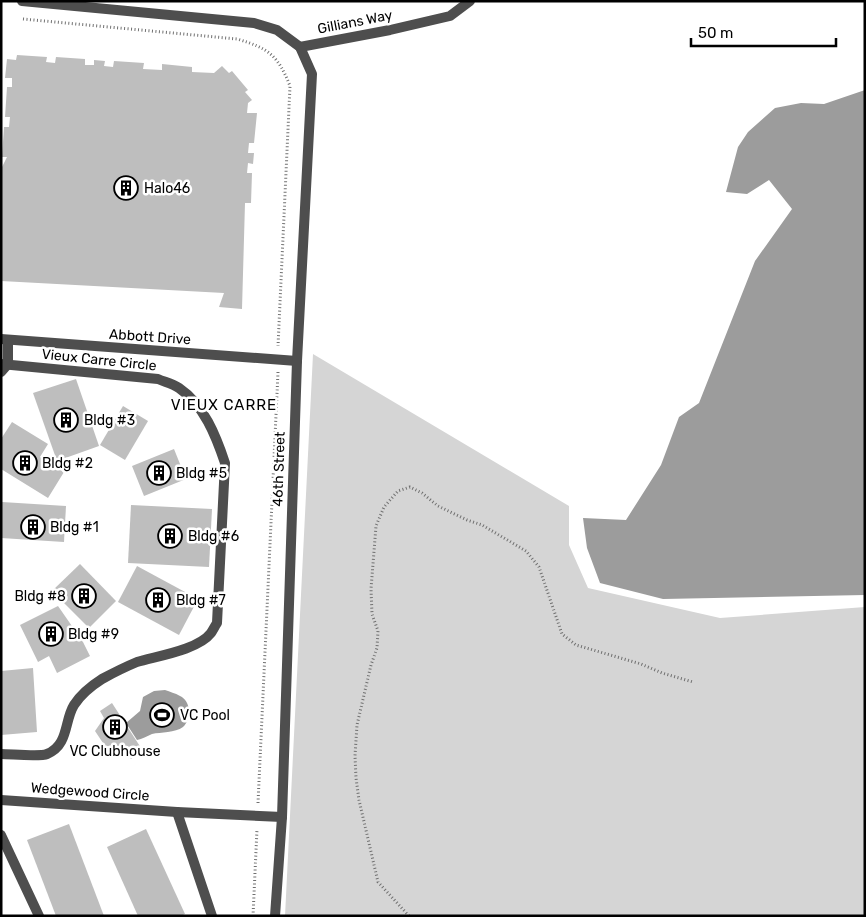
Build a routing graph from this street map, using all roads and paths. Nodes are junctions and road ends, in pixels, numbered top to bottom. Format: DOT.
graph roads {
  1 [pos="22,1"];
  2 [pos="470,1"];
  3 [pos="23,19"];
  4 [pos="300,47"];
  5 [pos="5,340"];
  6 [pos="278,360"];
  7 [pos="297,361"];
  8 [pos="4,367"];
  9 [pos="693,682"];
  10 [pos="1,754"];
  11 [pos="1,800"];
  12 [pos="177,812"];
  13 [pos="258,816"];
  14 [pos="282,817"];
  15 [pos="1,835"];
  16 [pos="39,916"];
  17 [pos="212,916"];
  18 [pos="253,916"];
  19 [pos="275,916"];
  20 [pos="409,916"];
  1 -- 4 [label="street, 46th Street"];
  2 -- 4 [label="street, Gillians Way"];
  3 -- 6 [label="path"];
  4 -- 7 [label="street, 46th Street"];
  5 -- 6 [label="street, Abbott Drive"];
  5 -- 8 [label="street"];
  6 -- 7 [label="street, Abbott Drive"];
  6 -- 13 [label="path"];
  7 -- 14 [label="street, 46th Street"];
  8 -- 10 [label="street, Vieux Carre Circle"];
  9 -- 20 [label="path"];
  11 -- 12 [label="street, Wedgewood Circle"];
  12 -- 13 [label="street, Wedgewood Circle"];
  12 -- 17 [label="street"];
  13 -- 14 [label="street, Wedgewood Circle"];
  13 -- 18 [label="path"];
  14 -- 19 [label="street, 46th Street"];
  15 -- 16 [label="street"];
}
